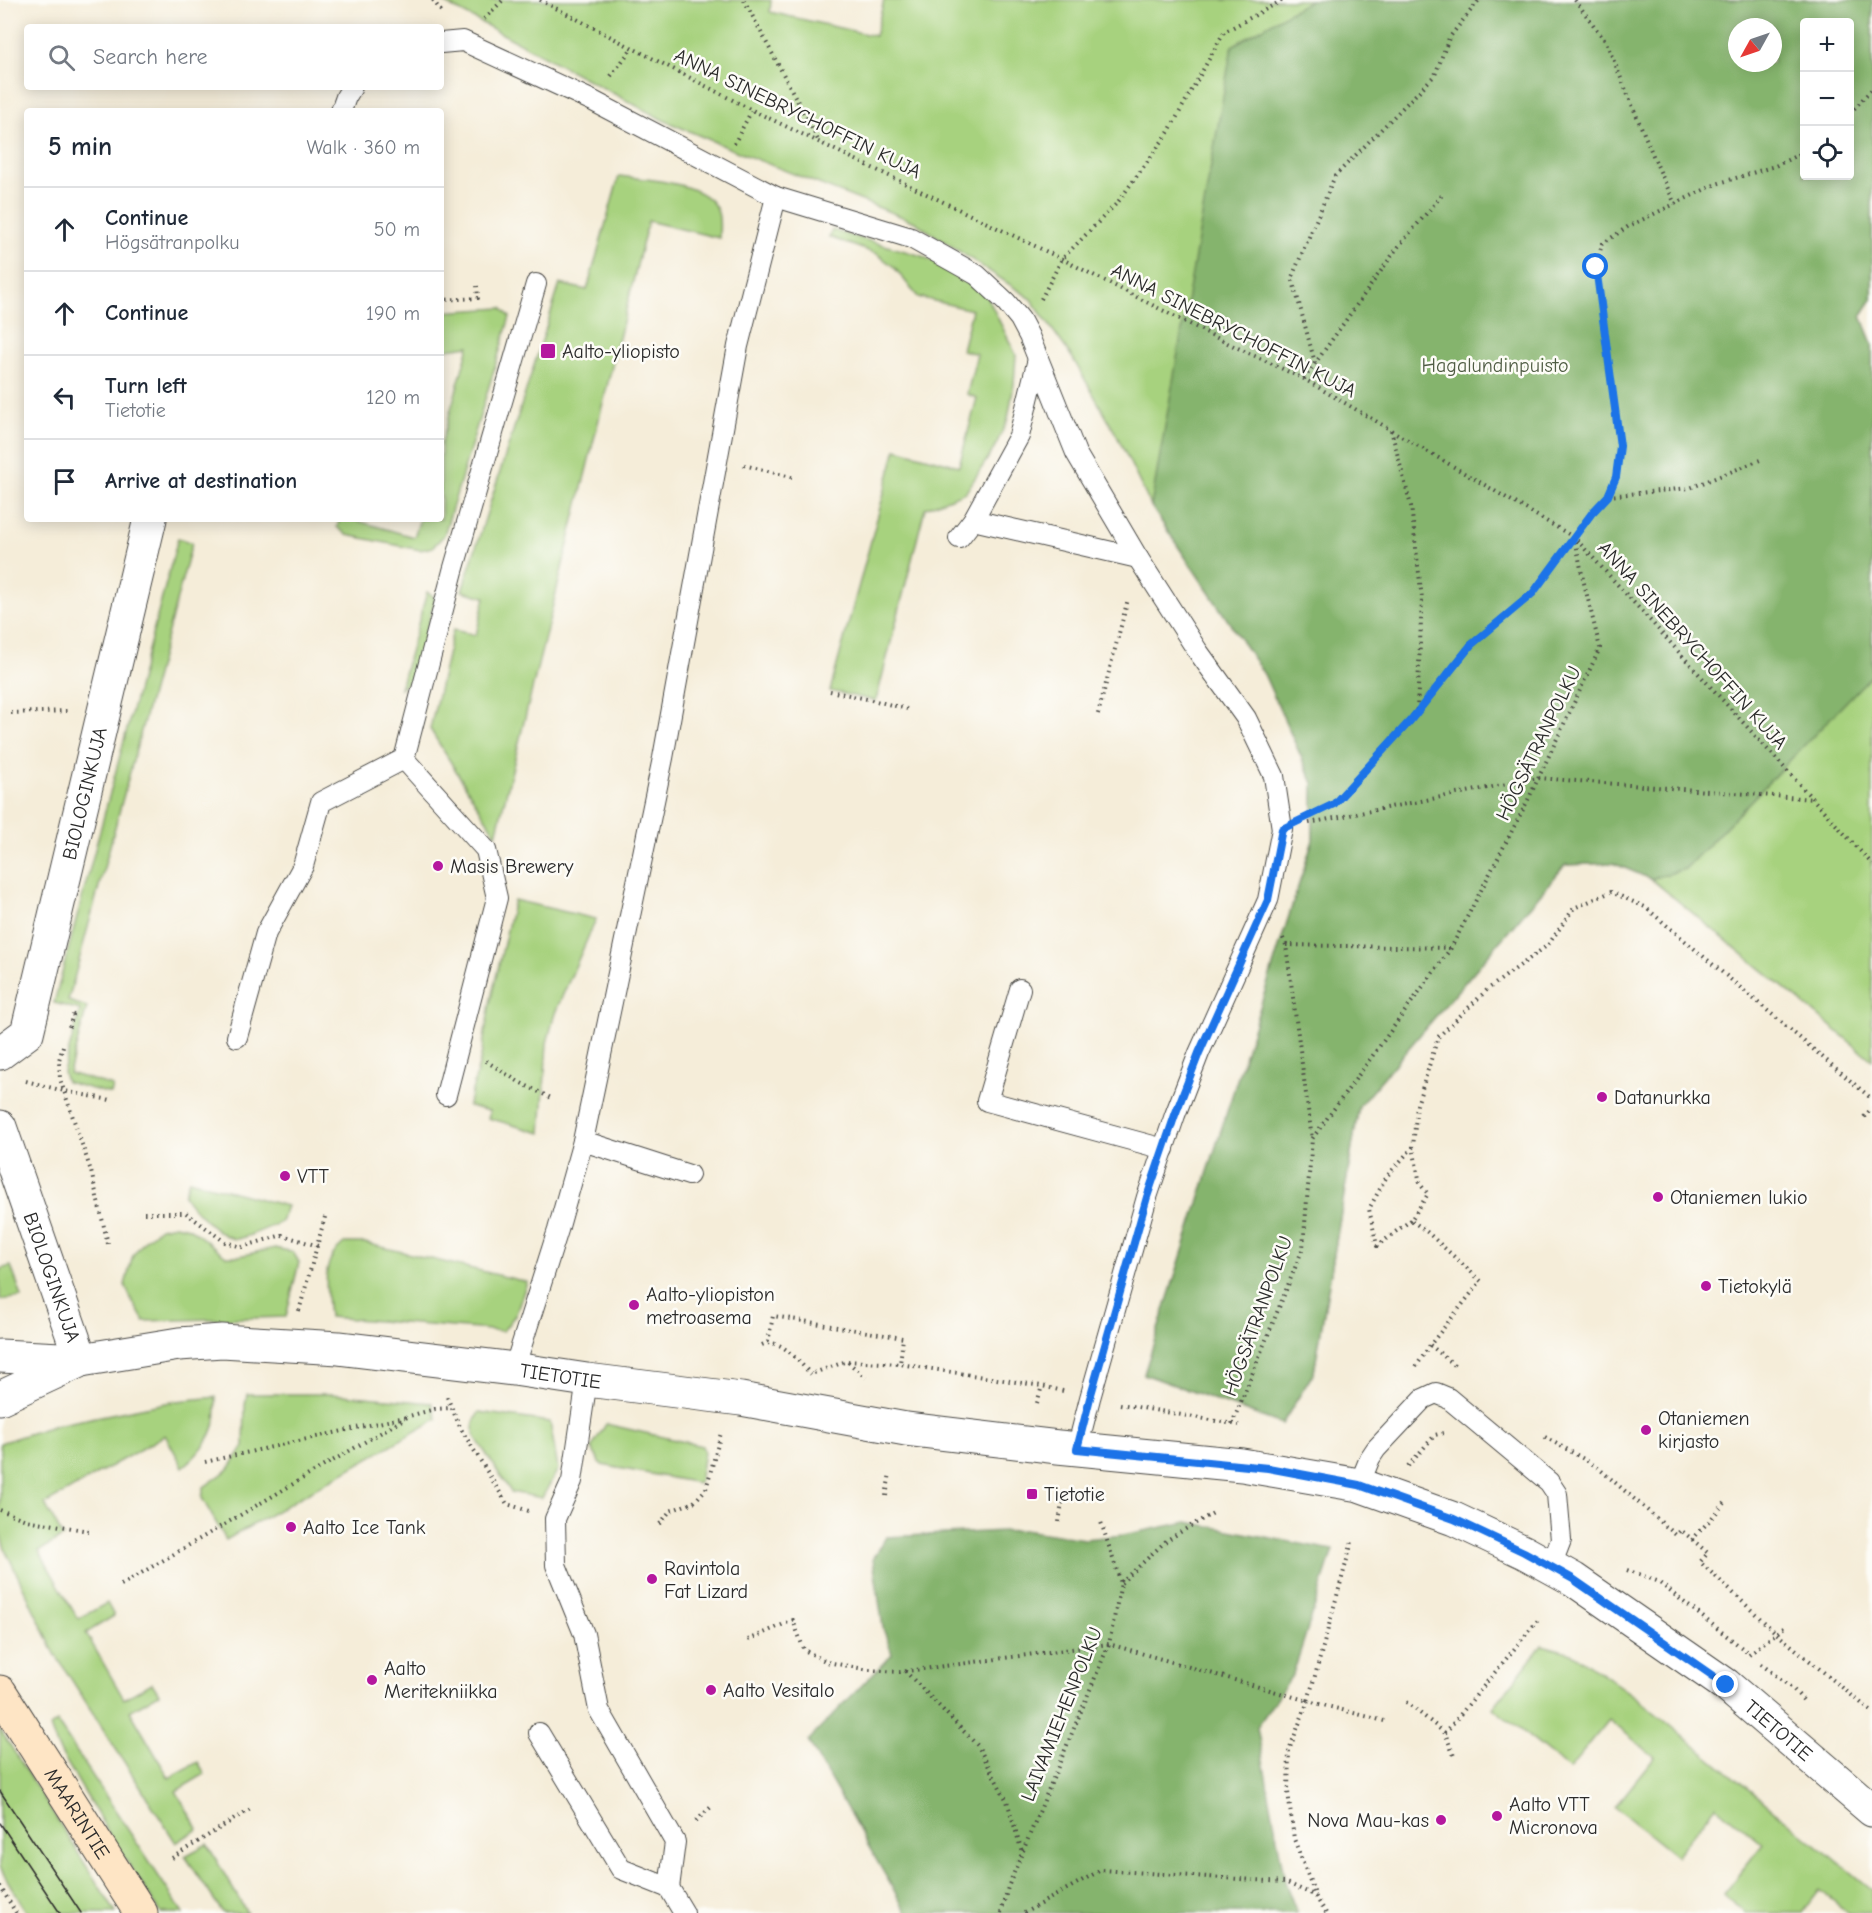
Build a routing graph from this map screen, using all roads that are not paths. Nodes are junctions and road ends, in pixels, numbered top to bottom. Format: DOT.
graph roads {
  1 [pos="444,43"];
  2 [pos="350,90"];
  3 [pos="342,108"];
  4 [pos="776,196"];
  5 [pos="536,284"];
  6 [pos="1038,359"];
  7 [pos="973,520"];
  8 [pos="149,522"];
  9 [pos="958,538"];
  10 [pos="1138,558"];
  11 [pos="404,759"];
  12 [pos="1020,989"];
  13 [pos="237,1037"];
  14 [pos="0,1053"];
  15 [pos="446,1095"];
  16 [pos="0,1127"];
  17 [pos="583,1141"];
  18 [pos="1164,1149"];
  19 [pos="689,1175"];
  20 [pos="0,1356"];
  21 [pos="81,1360"];
  22 [pos="514,1369"];
  23 [pos="587,1380"];
  24 [pos="0,1398"];
  25 [pos="1077,1449"];
  26 [pos="1359,1485"];
  27 [pos="1551,1566"];
  28 [pos="0,1677"];
  29 [pos="7,1702"];
  30 [pos="539,1733"];
  31 [pos="1872,1810"];
  32 [pos="669,1888"];
  33 [pos="141,1913"];
  34 [pos="684,1913"];
  1 -- 4 [label="lane"];
  2 -- 3 [label="lane"];
  4 -- 6 [label="lane"];
  4 -- 17 [label="lane"];
  5 -- 11 [label="lane"];
  6 -- 7 [label="lane"];
  6 -- 10 [label="lane"];
  7 -- 9 [label="lane"];
  7 -- 10 [label="lane"];
  8 -- 14 [label="street, BIOLOGINKUJA"];
  10 -- 18 [label="lane"];
  11 -- 13 [label="lane"];
  11 -- 15 [label="lane"];
  12 -- 18 [label="lane"];
  16 -- 21 [label="street, BIOLOGINKUJA"];
  17 -- 19 [label="lane"];
  17 -- 22 [label="lane"];
  18 -- 25 [label="lane"];
  20 -- 21 [label="street, TIETOTIE"];
  21 -- 22 [label="street, TIETOTIE"];
  21 -- 24 [label="street, TIETOTIE"];
  22 -- 23 [label="street, TIETOTIE"];
  23 -- 25 [label="street, TIETOTIE"];
  23 -- 32 [label="lane"];
  25 -- 26 [label="street, TIETOTIE"];
  26 -- 27 [label="street, TIETOTIE"];
  26 -- 27 [label="lane"];
  27 -- 31 [label="street, TIETOTIE"];
  28 -- 29 [label="street, MAARINTIE"];
  29 -- 33 [label="street, MAARINTIE"];
  30 -- 32 [label="lane"];
  32 -- 34 [label="lane"];
}
